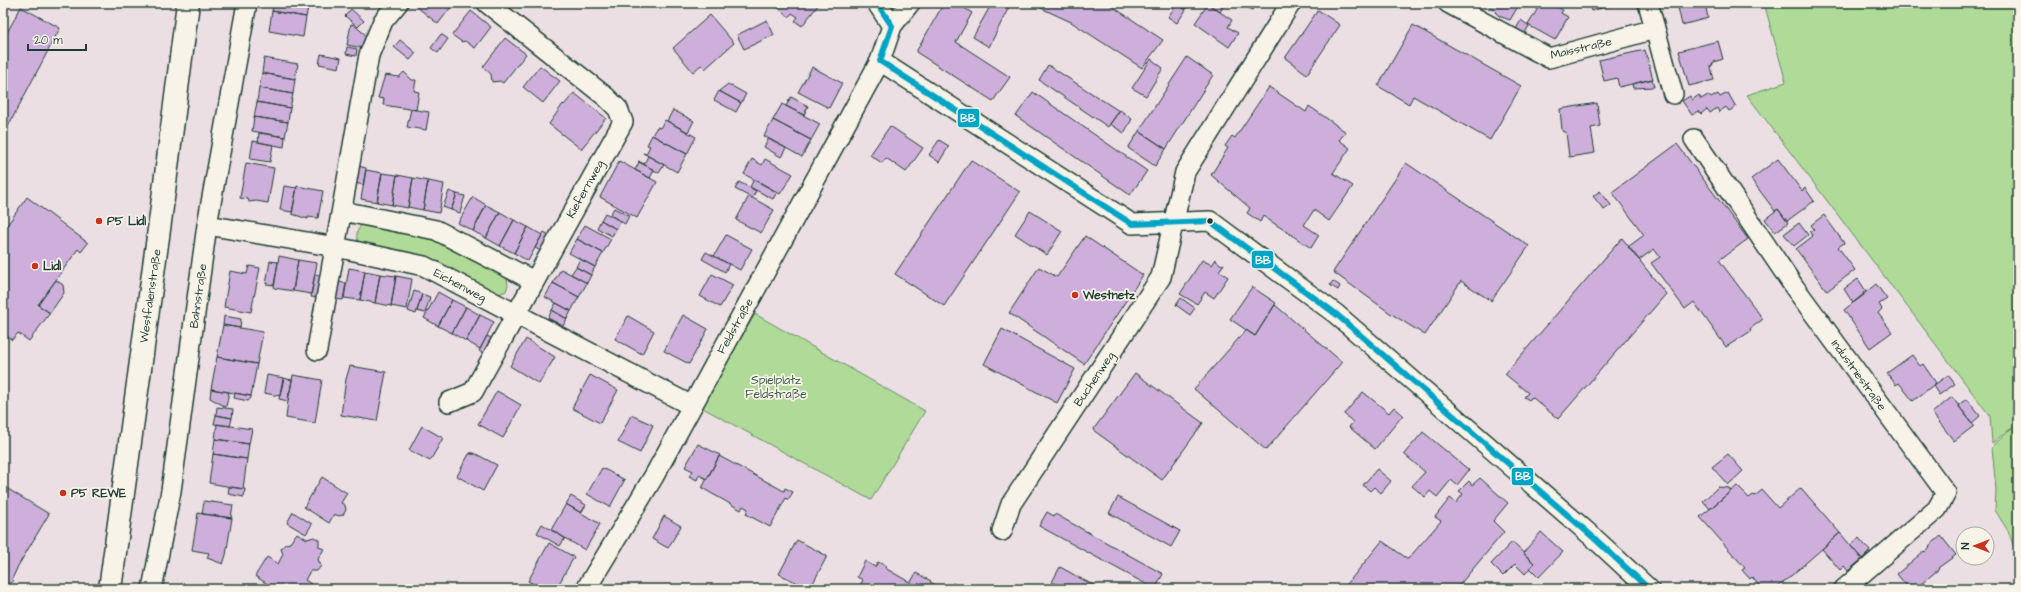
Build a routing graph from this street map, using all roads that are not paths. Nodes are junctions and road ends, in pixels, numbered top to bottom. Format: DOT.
graph roads {
  1 [pos="188,3"];
  2 [pos="247,3"];
  3 [pos="398,3"];
  4 [pos="487,3"];
  5 [pos="877,3"];
  6 [pos="910,3"];
  7 [pos="1291,3"];
  8 [pos="1448,3"];
  9 [pos="1648,3"];
  10 [pos="892,26"];
  11 [pos="1655,29"];
  12 [pos="880,61"];
  13 [pos="1673,94"];
  14 [pos="1694,138"];
  15 [pos="342,211"];
  16 [pos="1174,222"];
  17 [pos="207,225"];
  18 [pos="336,247"];
  19 [pos="534,281"];
  20 [pos="516,314"];
  21 [pos="317,350"];
  22 [pos="449,402"];
  23 [pos="692,406"];
  24 [pos="1002,531"];
  25 [pos="110,589"];
  26 [pos="152,589"];
  27 [pos="586,589"];
  28 [pos="1649,589"];
  29 [pos="1844,589"];
  1 -- 25 [label="main road, Westfalenstraße"];
  2 -- 17 [label="street, Bahnstraße"];
  3 -- 15 [label="street"];
  4 -- 19 [label="street, Kiefernweg"];
  5 -- 10 [label="street"];
  6 -- 10 [label="street"];
  7 -- 16 [label="street"];
  8 -- 11 [label="street, Maisstraße"];
  9 -- 11 [label="street"];
  10 -- 12 [label="street, Feldstraße"];
  11 -- 13 [label="street"];
  12 -- 16 [label="street"];
  12 -- 23 [label="street, Feldstraße"];
  14 -- 29 [label="street, Industriestraße"];
  15 -- 18 [label="street"];
  15 -- 19 [label="street"];
  16 -- 24 [label="street, Buchenweg"];
  16 -- 28 [label="street"];
  17 -- 18 [label="street, Eichenweg"];
  17 -- 26 [label="street, Bahnstraße"];
  18 -- 20 [label="street, Eichenweg"];
  18 -- 21 [label="street"];
  19 -- 20 [label="street, Kiefernweg"];
  20 -- 22 [label="street, Kiefernweg"];
  20 -- 23 [label="street, Eichenweg"];
  23 -- 27 [label="street, Feldstraße"];
}
